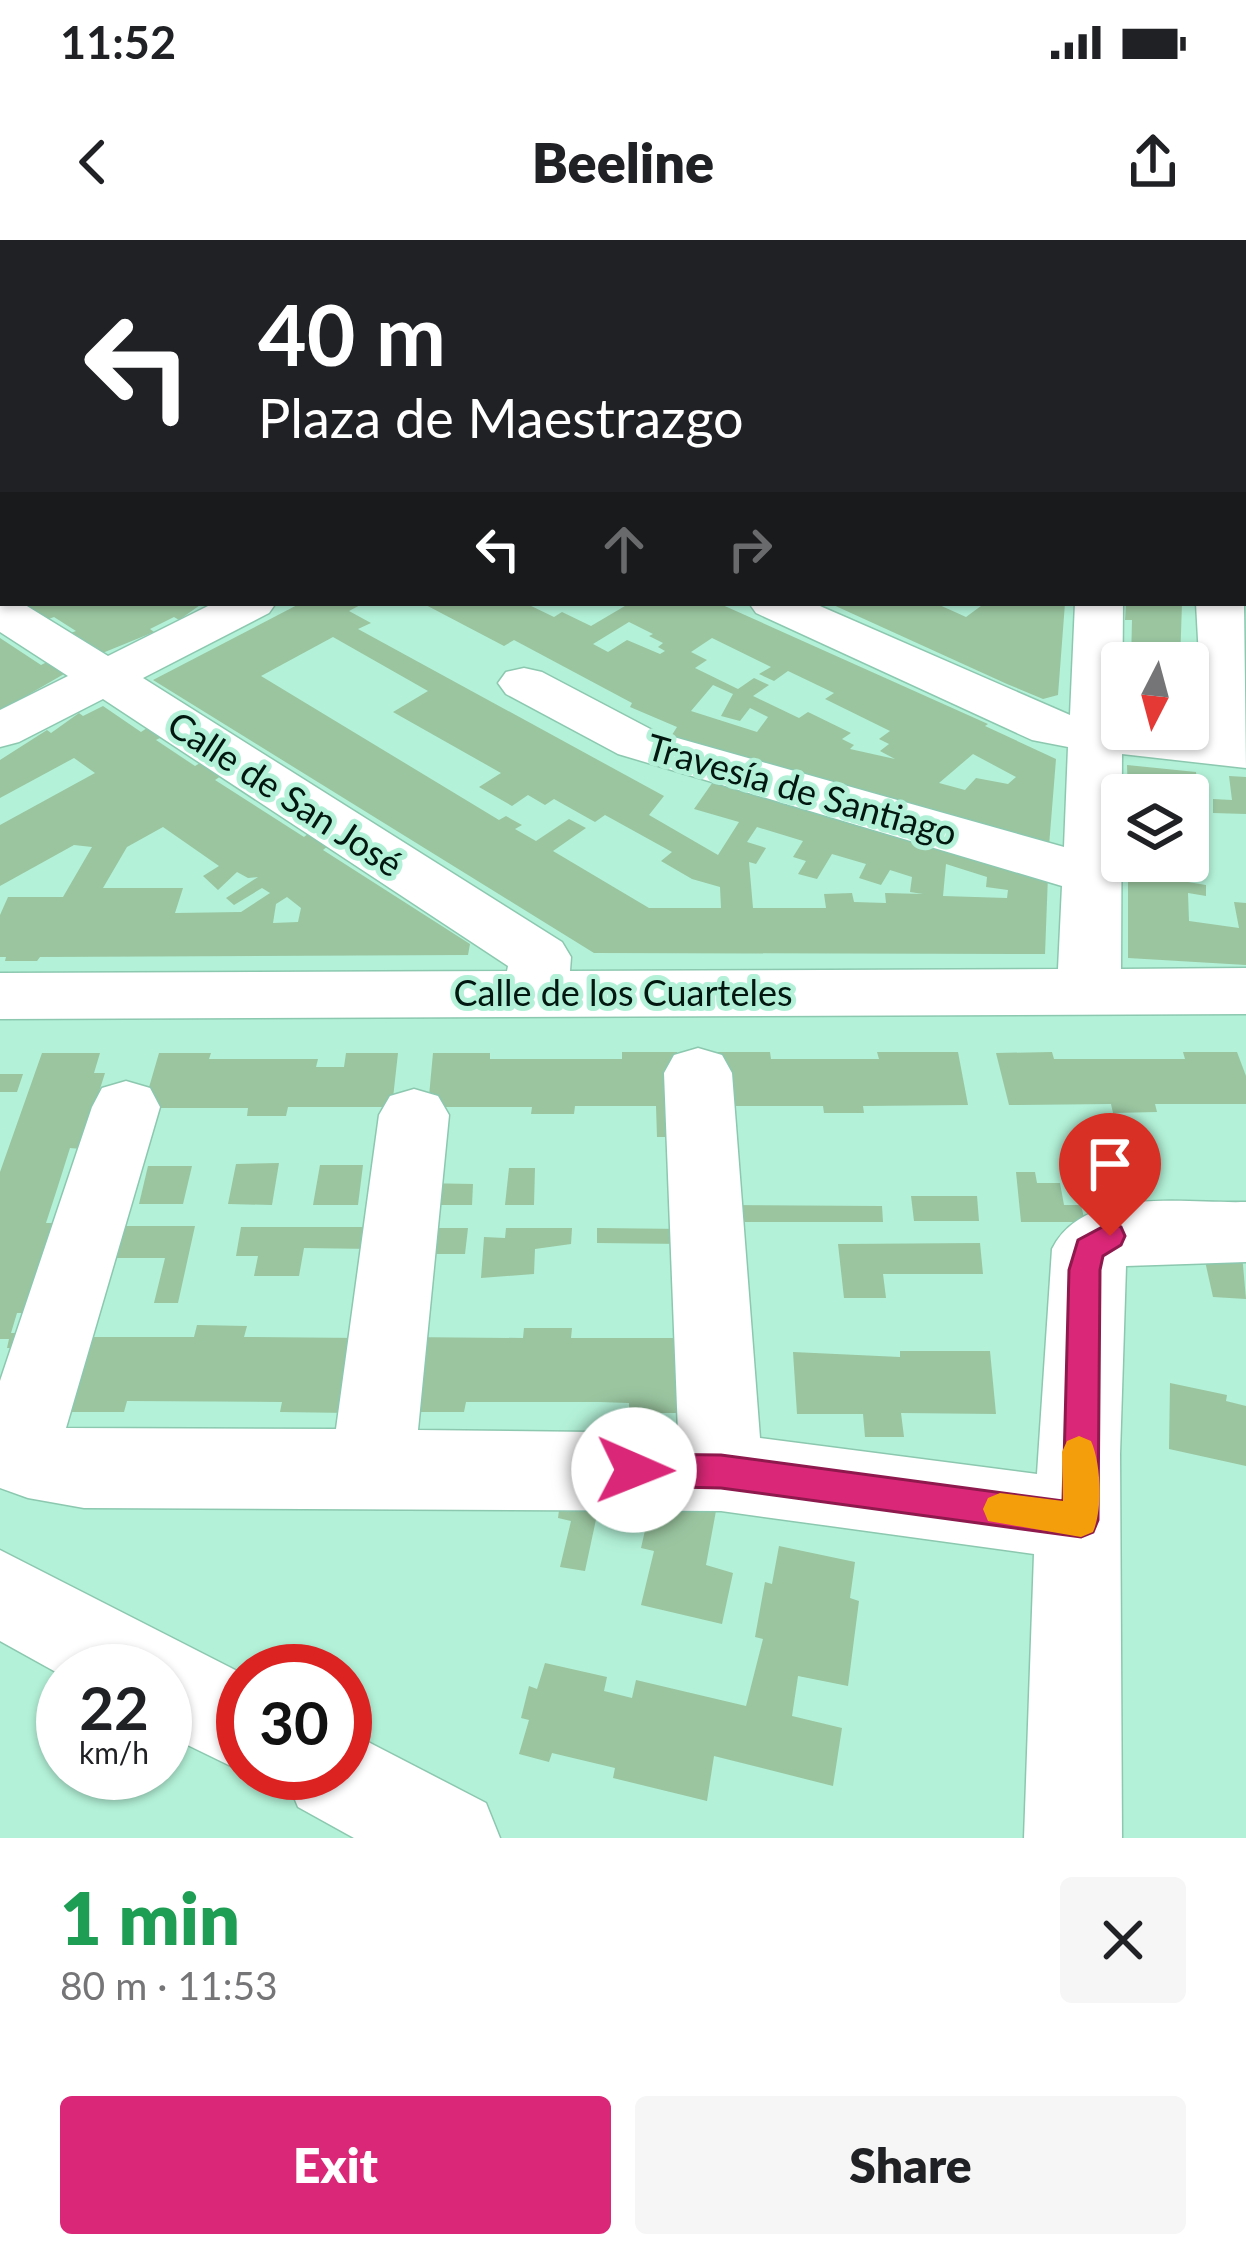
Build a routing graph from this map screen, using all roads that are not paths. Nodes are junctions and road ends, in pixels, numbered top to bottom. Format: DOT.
graph roads {
  1 [pos="246,606"];
  2 [pos="780,606"];
  3 [pos="1099,606"];
  4 [pos="1220,606"];
  5 [pos="0,610"];
  6 [pos="104,678"];
  7 [pos="524,682"];
  8 [pos="0,730"];
  9 [pos="1094,737"];
  10 [pos="1239,751"];
  11 [pos="1090,874"];
  12 [pos="1089,991"];
  13 [pos="1246,991"];
  14 [pos="536,994"];
  15 [pos="0,996"];
  16 [pos="698,1073"];
  17 [pos="126,1107"];
  18 [pos="414,1115"];
  19 [pos="1246,1232"];
  20 [pos="373,1467"];
  21 [pos="721,1472"];
  22 [pos="1081,1520"];
  23 [pos="0,1593"];
  24 [pos="94,1644"];
  25 [pos="1073,1838"];
  1 -- 6 [label="street"];
  2 -- 9 [label="street"];
  3 -- 9 [label="street"];
  4 -- 10 [label="street"];
  5 -- 6 [label="street, Calle de San José"];
  6 -- 8 [label="street"];
  6 -- 14 [label="street, Calle de San José"];
  7 -- 11 [label="street, Travesía de Santiago"];
  9 -- 10 [label="street"];
  9 -- 11 [label="street"];
  11 -- 12 [label="street"];
  12 -- 13 [label="street, Calle de los Cuarteles"];
  12 -- 14 [label="street, Calle de los Cuarteles"];
  14 -- 15 [label="street, Calle de los Cuarteles"];
  16 -- 21 [label="street"];
  17 -- 20 [label="street"];
  18 -- 20 [label="street"];
  19 -- 22 [label="street"];
  20 -- 21 [label="street"];
  21 -- 22 [label="street"];
  22 -- 25 [label="street"];
  23 -- 24 [label="street"];
}
